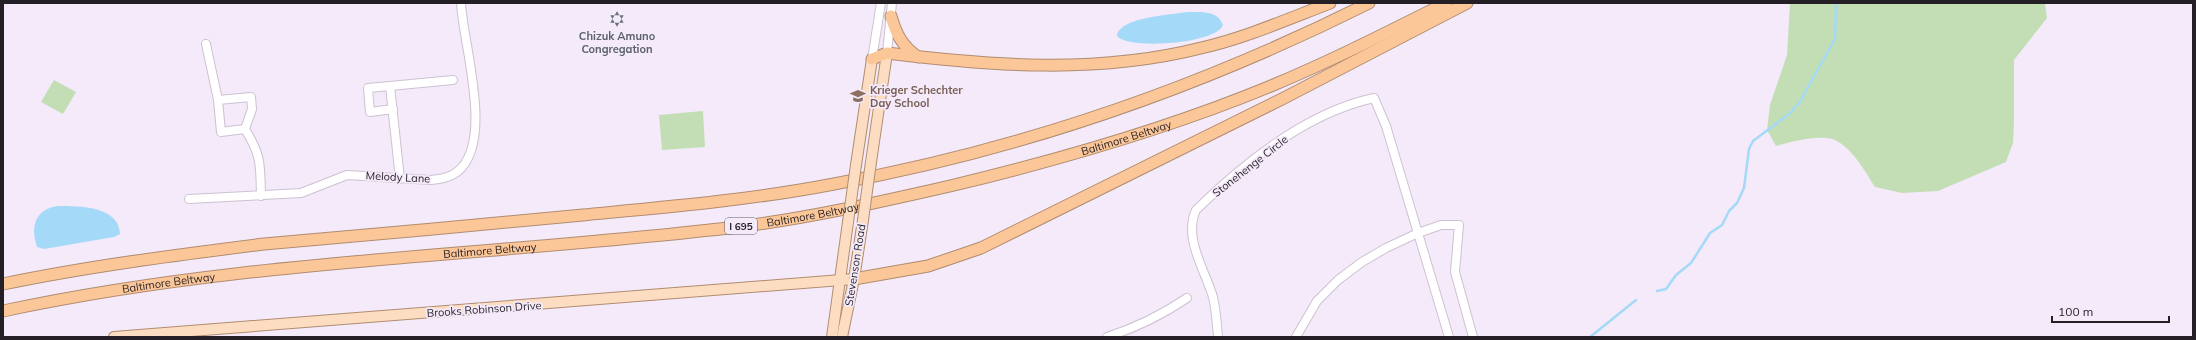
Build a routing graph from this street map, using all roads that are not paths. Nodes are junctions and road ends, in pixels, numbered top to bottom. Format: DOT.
graph roads {
  1 [pos="461,3"];
  2 [pos="881,3"];
  3 [pos="892,3"];
  4 [pos="1330,3"];
  5 [pos="1369,3"];
  6 [pos="1446,3"];
  7 [pos="1468,3"];
  8 [pos="891,16"];
  9 [pos="206,44"];
  10 [pos="887,53"];
  11 [pos="918,57"];
  12 [pos="872,59"];
  13 [pos="453,80"];
  14 [pos="390,86"];
  15 [pos="218,100"];
  16 [pos="393,110"];
  17 [pos="245,129"];
  18 [pos="400,179"];
  19 [pos="261,196"];
  20 [pos="189,199"];
  21 [pos="1418,233"];
  22 [pos="854,279"];
  23 [pos="840,281"];
  24 [pos="3,284"];
  25 [pos="1187,298"];
  26 [pos="3,311"];
  27 [pos="114,337"];
  28 [pos="832,337"];
  29 [pos="842,337"];
  30 [pos="1107,337"];
  31 [pos="1218,337"];
  32 [pos="1296,337"];
  33 [pos="1449,337"];
  34 [pos="1473,337"];
  1 -- 18 [label="street, Melody Lane"];
  2 -- 12 [label="street, Stevenson Road"];
  3 -- 8 [label="street, Stevenson Road"];
  4 -- 11 [label="highway"];
  5 -- 24 [label="highway"];
  6 -- 26 [label="highway, Baltimore Beltway / I 695"];
  7 -- 22 [label="highway"];
  8 -- 10 [label="street, Stevenson Road"];
  8 -- 11 [label="highway"];
  9 -- 15 [label="street"];
  10 -- 11 [label="highway"];
  10 -- 12 [label="highway"];
  10 -- 22 [label="main road, Stevenson Road, bridge"];
  12 -- 23 [label="main road, Stevenson Road, bridge"];
  13 -- 14 [label="street"];
  14 -- 16 [label="street"];
  14 -- 16 [label="street"];
  15 -- 17 [label="street"];
  15 -- 17 [label="street"];
  16 -- 18 [label="street"];
  17 -- 19 [label="street"];
  18 -- 19 [label="street, Melody Lane"];
  19 -- 20 [label="street, Melody Lane"];
  21 -- 31 [label="street, Stonehenge Circle"];
  21 -- 32 [label="street"];
  21 -- 33 [label="street, Stonehenge Circle"];
  21 -- 34 [label="street"];
  22 -- 23 [label="main road, Brooks Robinson Drive"];
  22 -- 29 [label="main road, Stevenson Road"];
  23 -- 27 [label="main road, Brooks Robinson Drive"];
  23 -- 28 [label="main road, Stevenson Road"];
  25 -- 30 [label="street"];
}
